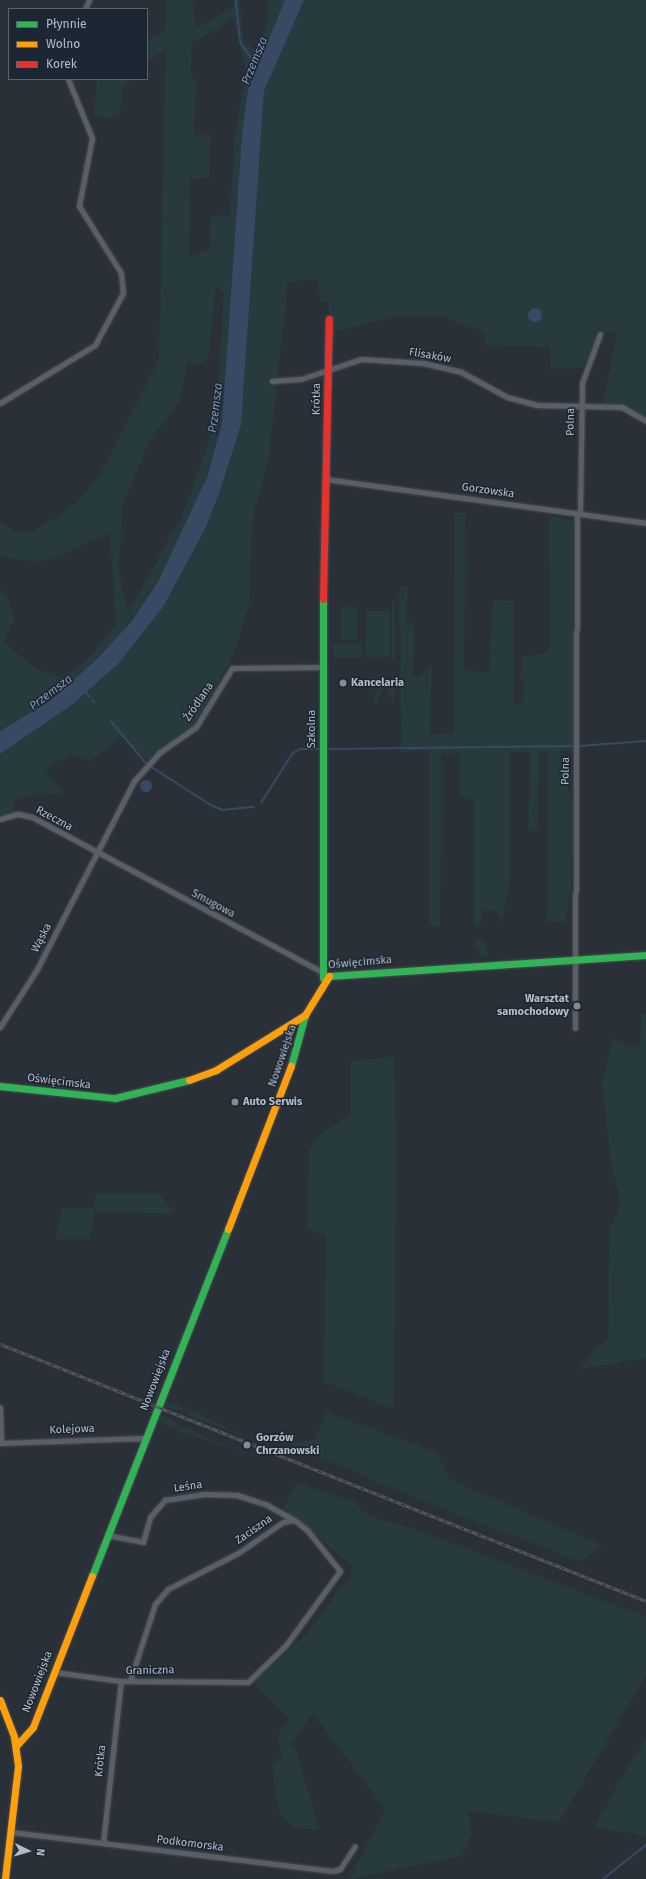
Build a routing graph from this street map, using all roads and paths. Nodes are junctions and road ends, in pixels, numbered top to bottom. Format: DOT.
graph roads {
  1 [pos="68,80"];
  2 [pos="329,319"];
  3 [pos="600,334"];
  4 [pos="328,372"];
  5 [pos="272,381"];
  6 [pos="0,404"];
  7 [pos="581,404"];
  8 [pos="646,421"];
  9 [pos="326,479"];
  10 [pos="578,514"];
  11 [pos="646,523"];
  12 [pos="324,667"];
  13 [pos="0,819"];
  14 [pos="95,853"];
  15 [pos="646,955"];
  16 [pos="574,959"];
  17 [pos="322,975"];
  18 [pos="305,1015"];
  19 [pos="0,1027"];
  20 [pos="575,1028"];
  21 [pos="0,1086"];
  22 [pos="0,1407"];
  23 [pos="145,1438"];
  24 [pos="0,1443"];
  25 [pos="294,1520"];
  26 [pos="107,1535"];
  27 [pos="54,1672"];
  28 [pos="121,1681"];
  29 [pos="130,1681"];
  30 [pos="0,1700"];
  31 [pos="16,1746"];
  32 [pos="11,1832"];
  33 [pos="103,1843"];
  34 [pos="355,1846"];
  35 [pos="5,1879"];
  1 -- 6 [label="street"];
  2 -- 4 [label="street, Krótka"];
  3 -- 7 [label="street, Polna"];
  4 -- 5 [label="street, Flisaków"];
  4 -- 7 [label="street, Flisaków"];
  4 -- 9 [label="street, Krótka"];
  7 -- 8 [label="street, Flisaków"];
  7 -- 10 [label="street, Polna"];
  9 -- 10 [label="street, Gorzowska"];
  9 -- 12 [label="street, Szkolna"];
  10 -- 11 [label="street, Gorzowska"];
  10 -- 16 [label="street, Polna"];
  12 -- 14 [label="street, Źródlana"];
  12 -- 17 [label="street, Szkolna"];
  13 -- 14 [label="street, Rzeczna"];
  14 -- 17 [label="street, Smugowa"];
  14 -- 19 [label="street, Wąska"];
  15 -- 16 [label="street, Oświęcimska"];
  16 -- 17 [label="street, Oświęcimska"];
  16 -- 20 [label="street, Polna"];
  17 -- 18 [label="street, Oświęcimska"];
  18 -- 21 [label="street, Oświęcimska"];
  18 -- 23 [label="street, Nowowiejska"];
  22 -- 24 [label="street"];
  23 -- 24 [label="street, Kolejowa"];
  23 -- 26 [label="street, Nowowiejska"];
  25 -- 26 [label="street, Leśna"];
  25 -- 29 [label="street, Zaciszna"];
  25 -- 29 [label="street, Graniczna"];
  26 -- 27 [label="street, Nowowiejska"];
  27 -- 28 [label="street, Graniczna"];
  27 -- 31 [label="street, Nowowiejska"];
  28 -- 29 [label="street, Graniczna"];
  28 -- 33 [label="street, Krótka"];
  30 -- 31 [label="street"];
  31 -- 32 [label="street"];
  32 -- 33 [label="street, Podkomorska"];
  32 -- 35 [label="street"];
  33 -- 34 [label="street, Podkomorska"];
}
